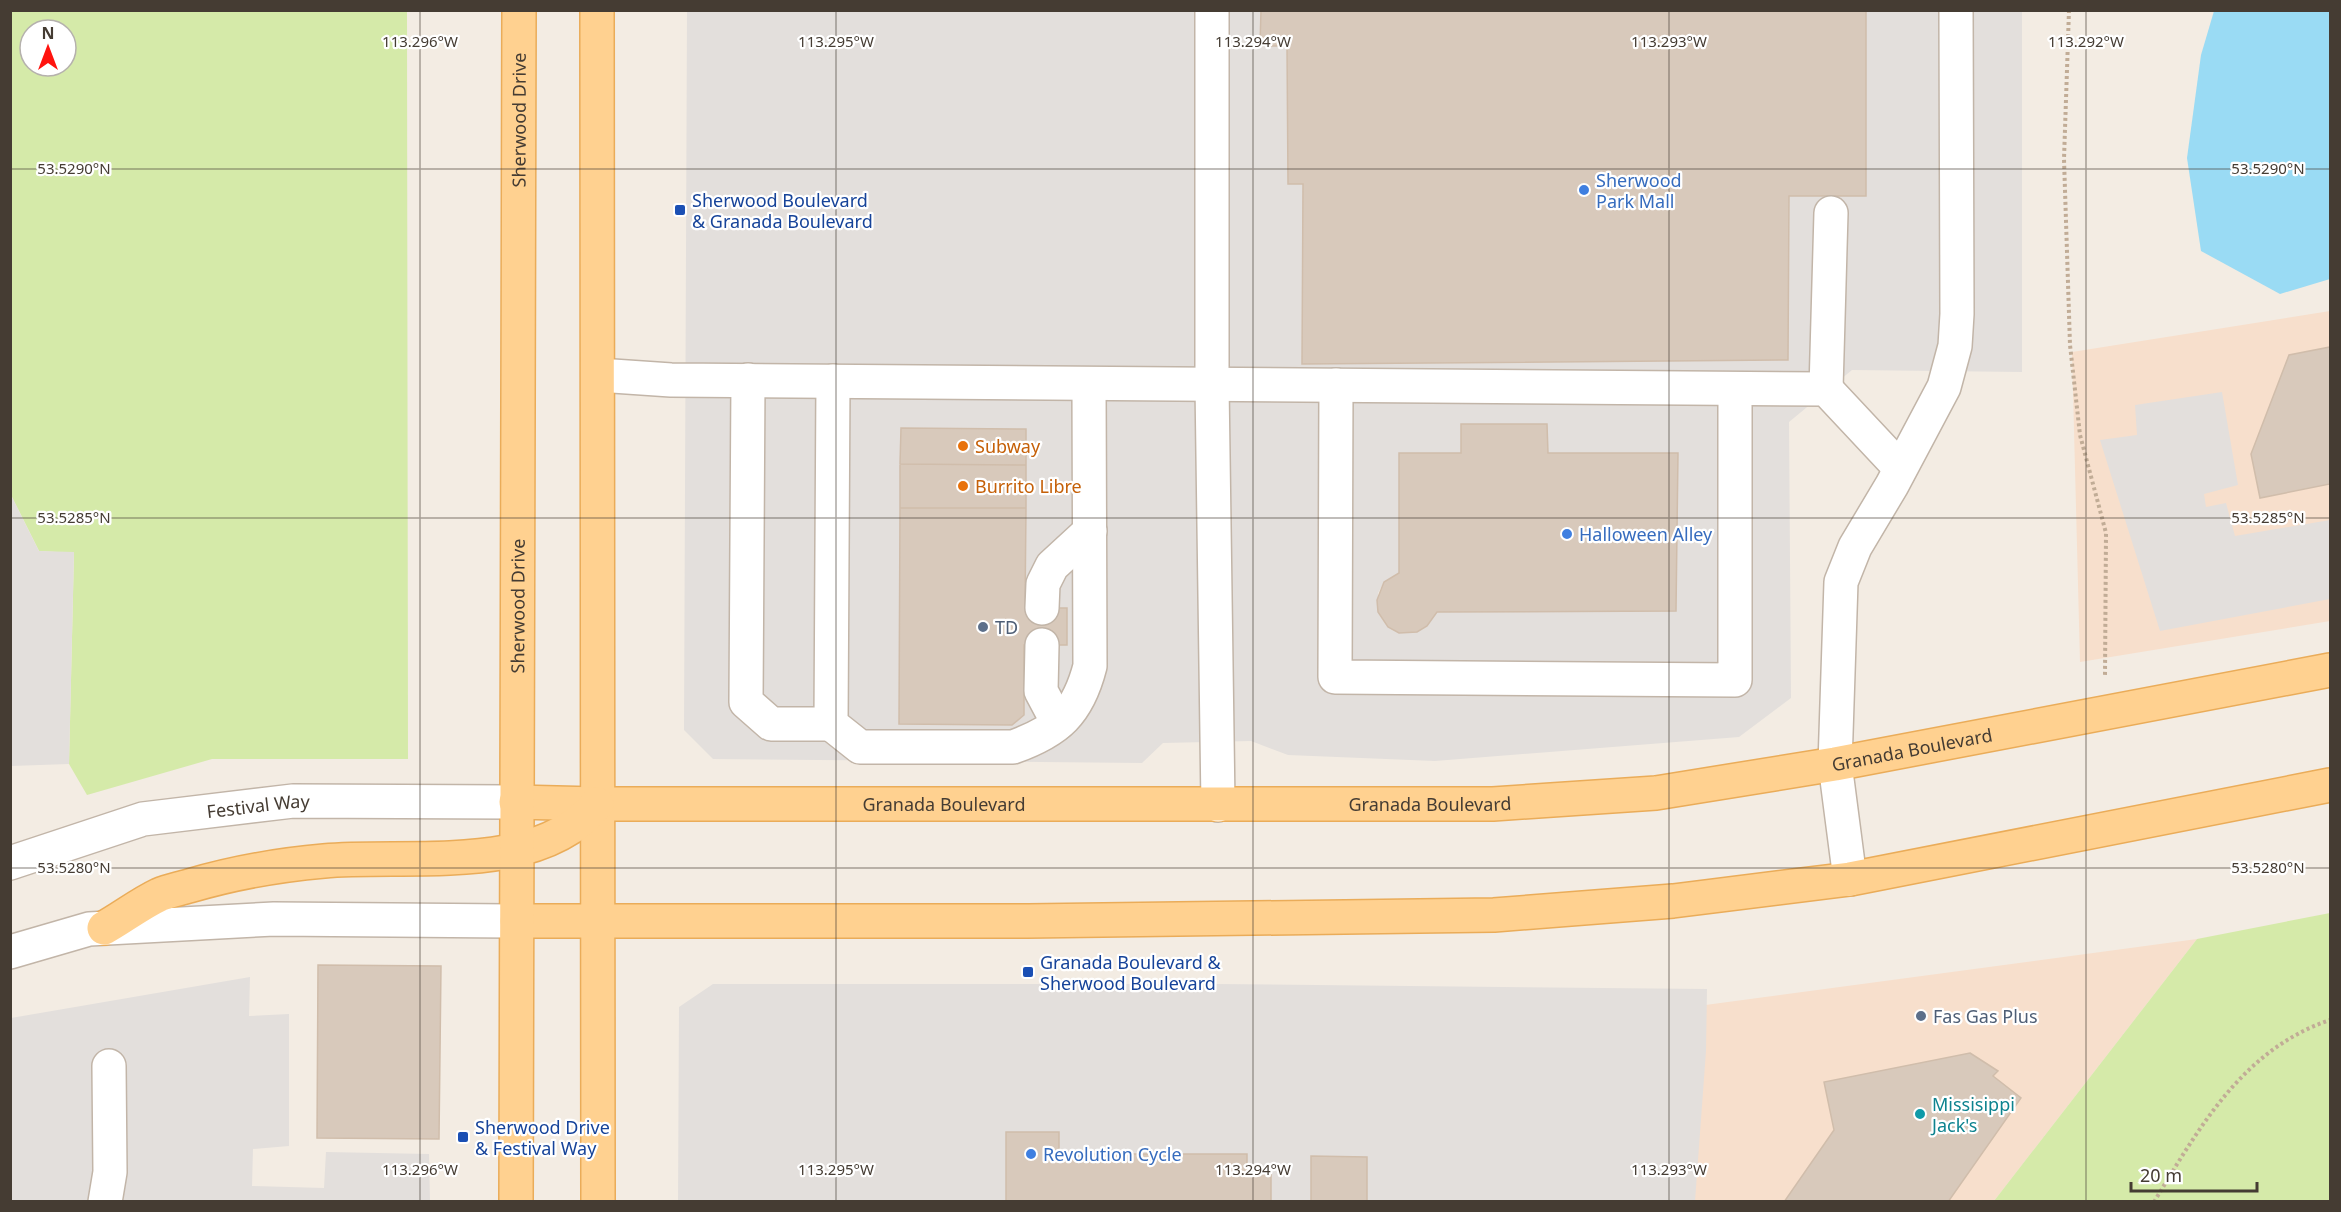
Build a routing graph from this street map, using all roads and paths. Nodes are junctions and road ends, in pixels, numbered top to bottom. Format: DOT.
graph roads {
  1 [pos="519,10"];
  2 [pos="597,10"];
  3 [pos="1212,10"];
  4 [pos="1956,10"];
  5 [pos="2069,10"];
  6 [pos="1830,213"];
  7 [pos="598,375"];
  8 [pos="748,380"];
  9 [pos="832,381"];
  10 [pos="1089,384"];
  11 [pos="1212,385"];
  12 [pos="1336,385"];
  13 [pos="1735,389"];
  14 [pos="1826,389"];
  15 [pos="1900,468"];
  16 [pos="1089,531"];
  17 [pos="1042,608"];
  18 [pos="1042,645"];
  19 [pos="2331,670"];
  20 [pos="2105,677"];
  21 [pos="1058,723"];
  22 [pos="831,724"];
  23 [pos="1835,764"];
  24 [pos="2331,785"];
  25 [pos="516,802"];
  26 [pos="597,804"];
  27 [pos="1218,805"];
  28 [pos="516,850"];
  29 [pos="10,863"];
  30 [pos="1850,879"];
  31 [pos="517,921"];
  32 [pos="597,923"];
  33 [pos="104,928"];
  34 [pos="10,952"];
  35 [pos="2331,1020"];
  36 [pos="109,1066"];
  37 [pos="105,1202"];
  38 [pos="516,1202"];
  39 [pos="598,1202"];
  40 [pos="2154,1202"];
  1 -- 25 [label="main road, Sherwood Drive"];
  2 -- 7 [label="main road"];
  3 -- 11 [label="street"];
  4 -- 15 [label="street"];
  5 -- 20 [label="path"];
  6 -- 14 [label="street"];
  7 -- 8 [label="street"];
  7 -- 26 [label="main road"];
  8 -- 9 [label="street"];
  8 -- 22 [label="street"];
  9 -- 10 [label="street"];
  9 -- 22 [label="street"];
  10 -- 11 [label="street"];
  10 -- 16 [label="street"];
  11 -- 12 [label="street"];
  11 -- 27 [label="street"];
  12 -- 13 [label="street"];
  12 -- 13 [label="street"];
  13 -- 14 [label="street"];
  14 -- 15 [label="street"];
  15 -- 23 [label="street"];
  16 -- 17 [label="street"];
  16 -- 21 [label="street"];
  18 -- 21 [label="street"];
  19 -- 23 [label="main road, Granada Boulevard"];
  21 -- 22 [label="street"];
  23 -- 27 [label="main road, Granada Boulevard"];
  23 -- 30 [label="street"];
  24 -- 30 [label="main road"];
  25 -- 26 [label="main road, Granada Boulevard"];
  25 -- 28 [label="main road, Sherwood Drive"];
  25 -- 29 [label="street, Festival Way"];
  26 -- 27 [label="main road, Granada Boulevard"];
  26 -- 28 [label="main road"];
  26 -- 32 [label="main road"];
  28 -- 31 [label="main road, Sherwood Drive"];
  28 -- 33 [label="main road"];
  30 -- 32 [label="main road"];
  31 -- 32 [label="main road"];
  31 -- 33 [label="street"];
  31 -- 38 [label="main road, Sherwood Drive"];
  32 -- 39 [label="main road"];
  33 -- 34 [label="street"];
  35 -- 40 [label="path"];
  36 -- 37 [label="street"];
}
